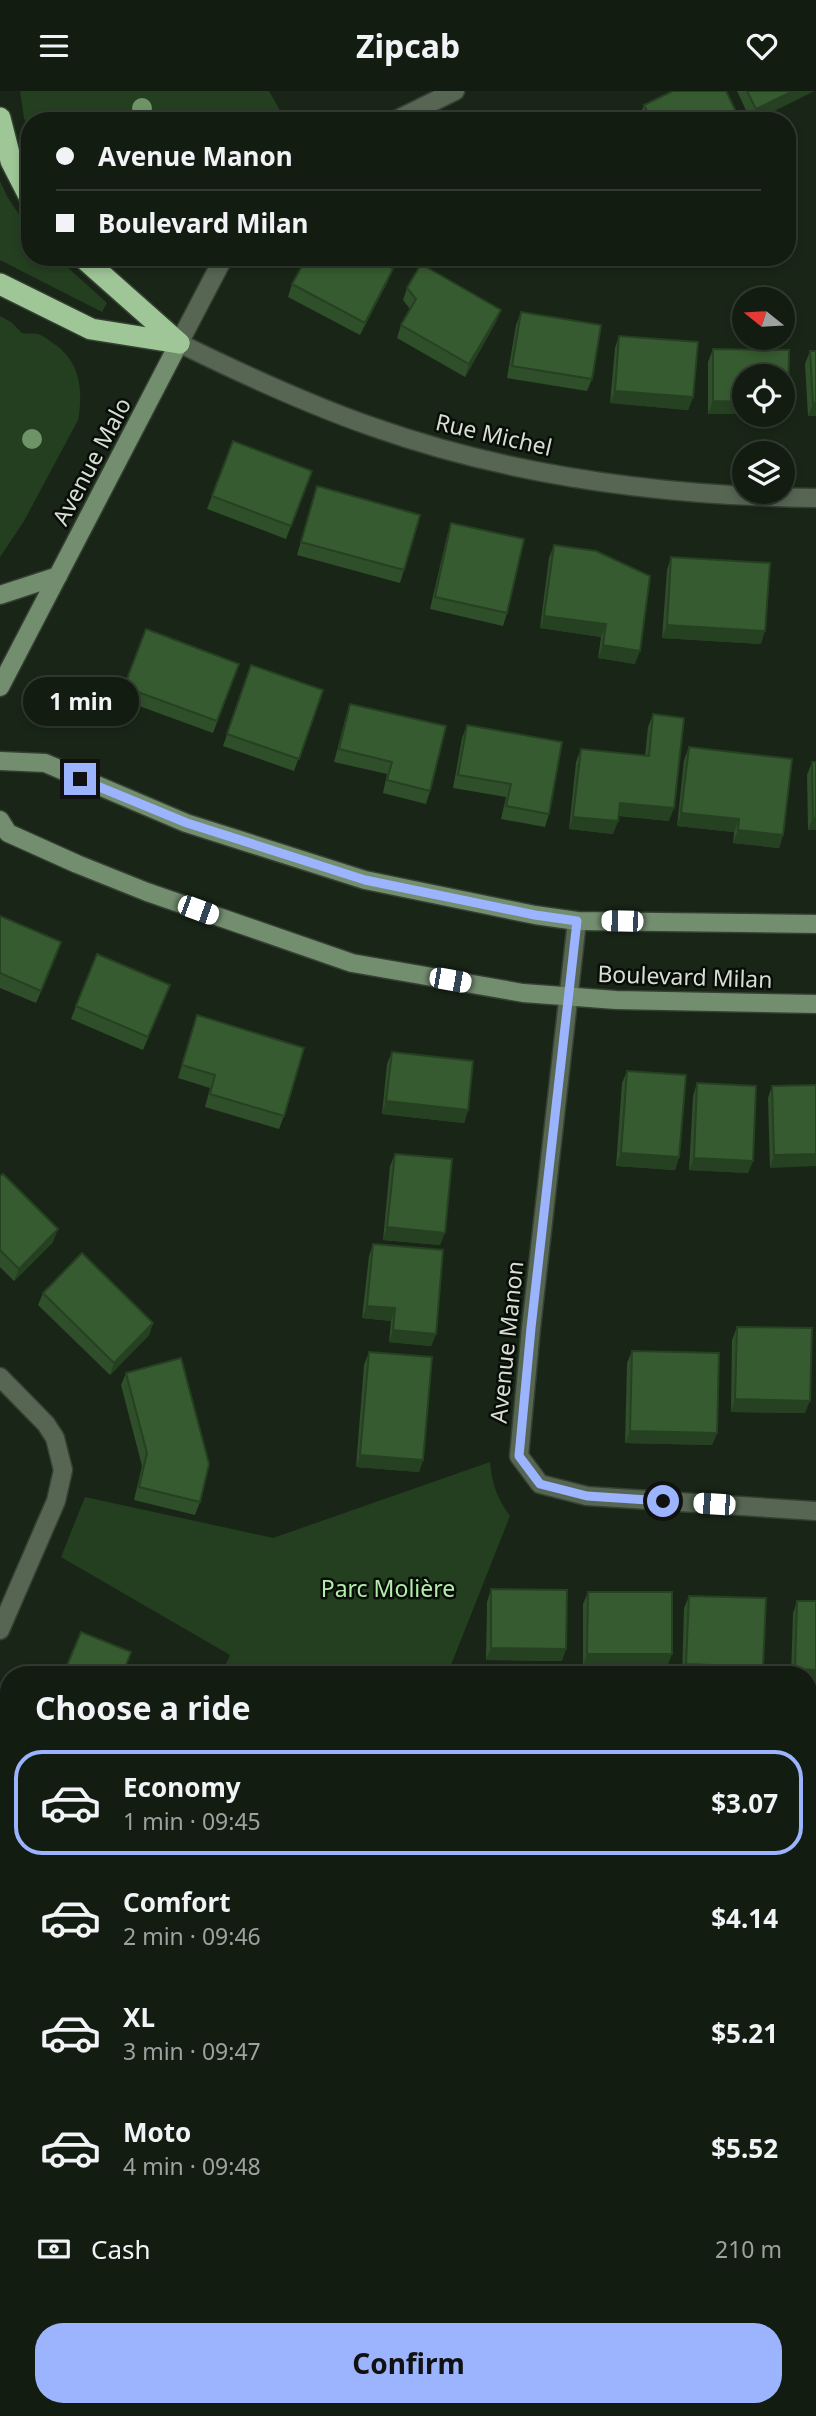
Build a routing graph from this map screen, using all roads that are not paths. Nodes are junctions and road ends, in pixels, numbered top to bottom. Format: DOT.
graph roads {
  1 [pos="454,91"];
  2 [pos="412,112"];
  3 [pos="0,118"];
  4 [pos="21,180"];
  5 [pos="92,266"];
  6 [pos="219,266"];
  7 [pos="0,284"];
  8 [pos="179,343"];
  9 [pos="816,498"];
  10 [pos="58,576"];
  11 [pos="0,595"];
  12 [pos="0,687"];
  13 [pos="0,761"];
  14 [pos="0,820"];
  15 [pos="577,921"];
  16 [pos="816,924"];
  17 [pos="569,996"];
  18 [pos="816,1004"];
  19 [pos="0,1377"];
  20 [pos="816,1511"];
  21 [pos="0,1630"];
  1 -- 2 [label="street"];
  3 -- 4 [label="highway"];
  5 -- 8 [label="highway"];
  6 -- 8 [label="street, Avenue Malo"];
  7 -- 8 [label="highway"];
  8 -- 9 [label="street, Rue Michel"];
  8 -- 10 [label="main road, Avenue Malo"];
  10 -- 11 [label="main road"];
  10 -- 12 [label="main road, Avenue Malo"];
  13 -- 15 [label="main road"];
  14 -- 17 [label="main road, Boulevard Milan"];
  15 -- 16 [label="main road"];
  15 -- 17 [label="street, Avenue Manon"];
  17 -- 18 [label="main road, Boulevard Milan"];
  17 -- 20 [label="street, Avenue Manon"];
  19 -- 21 [label="street"];
}
